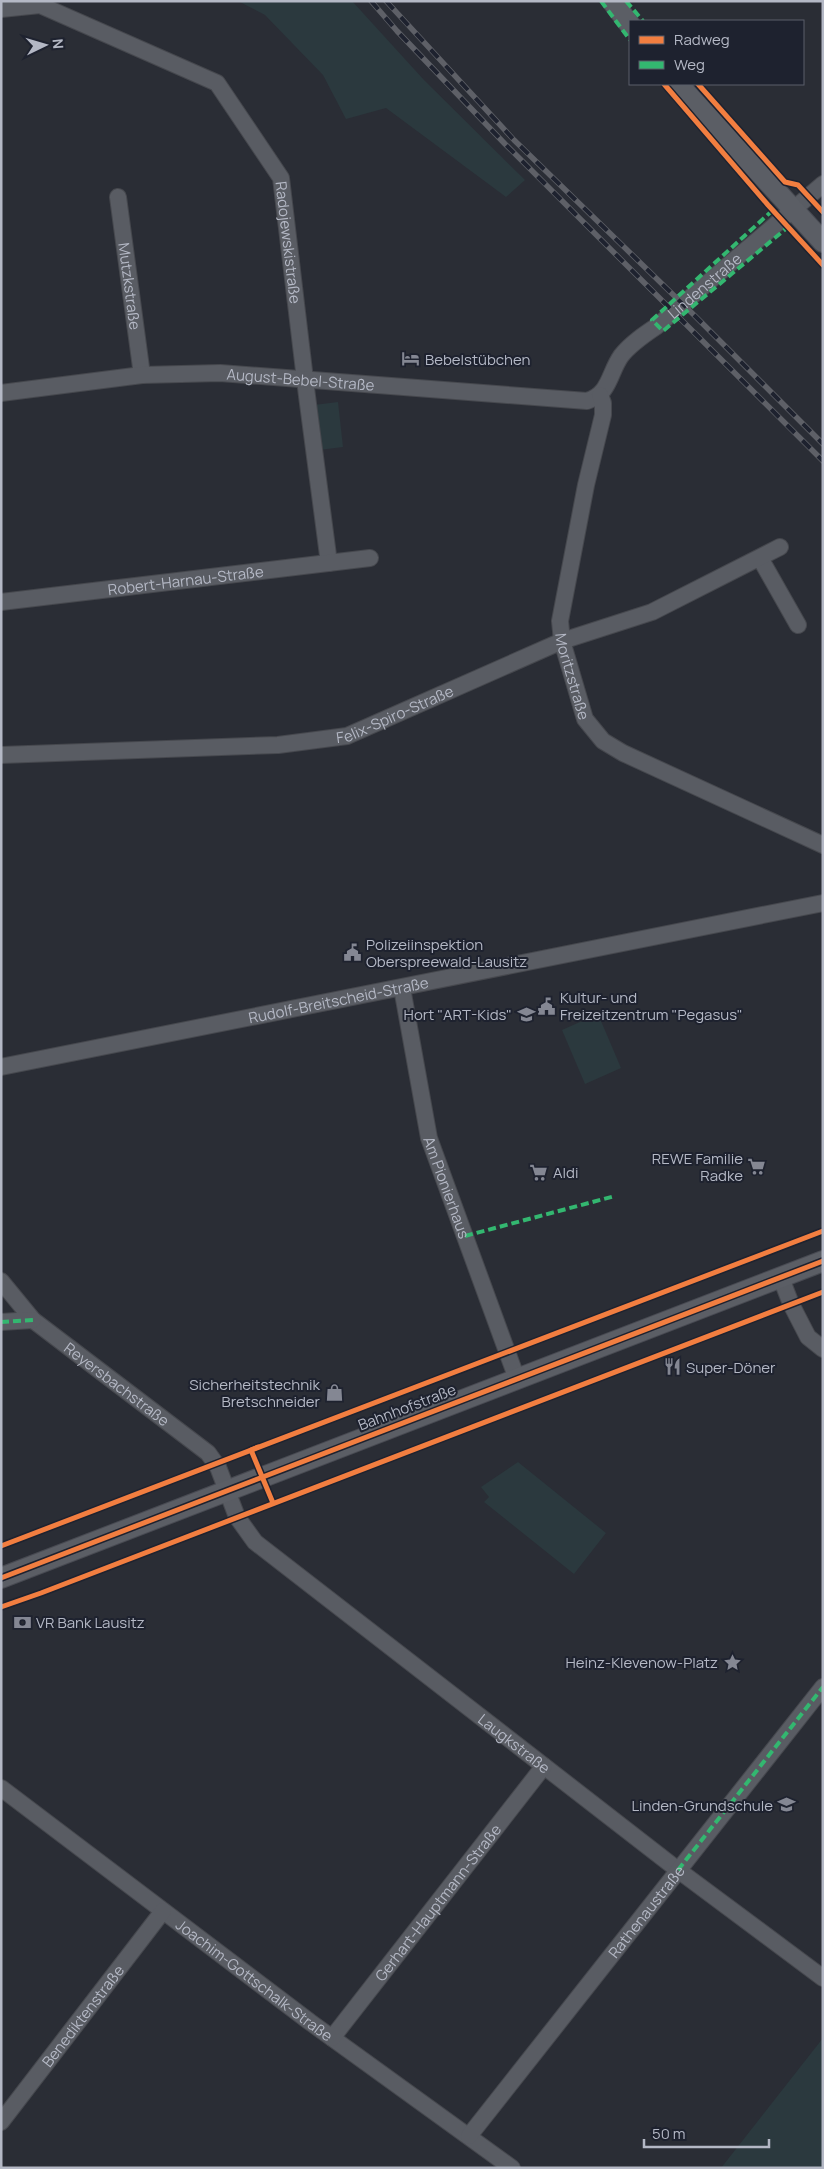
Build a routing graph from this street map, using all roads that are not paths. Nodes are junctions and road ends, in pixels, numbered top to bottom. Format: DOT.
graph roads {
  1 [pos="612,1"];
  2 [pos="1,9"];
  3 [pos="629,24"];
  4 [pos="679,85"];
  5 [pos="823,184"];
  6 [pos="118,197"];
  7 [pos="792,209"];
  8 [pos="823,242"];
  9 [pos="142,375"];
  10 [pos="305,380"];
  11 [pos="1,393"];
  12 [pos="600,395"];
  13 [pos="780,547"];
  14 [pos="370,558"];
  15 [pos="760,558"];
  16 [pos="329,563"];
  17 [pos="1,602"];
  18 [pos="798,626"];
  19 [pos="562,641"];
  20 [pos="1,755"];
  21 [pos="823,845"];
  22 [pos="823,903"];
  23 [pos="402,988"];
  24 [pos="1,1068"];
  25 [pos="823,1262"];
  26 [pos="780,1278"];
  27 [pos="1,1281"];
  28 [pos="33,1320"];
  29 [pos="1,1322"];
  30 [pos="823,1349"];
  31 [pos="517,1378"];
  32 [pos="227,1490"];
  33 [pos="1,1578"];
  34 [pos="823,1687"];
  35 [pos="544,1766"];
  36 [pos="1,1788"];
  37 [pos="678,1870"];
  38 [pos="163,1911"];
  39 [pos="823,1978"];
  40 [pos="332,2038"];
  41 [pos="1,2122"];
  42 [pos="469,2136"];
  43 [pos="512,2168"];
  1 -- 3 [label="main road"];
  2 -- 10 [label="street, Radojewskistraße"];
  4 -- 7 [label="main road"];
  5 -- 7 [label="street, Lindenstraße"];
  6 -- 9 [label="street, Mutzkstraße"];
  7 -- 8 [label="main road"];
  7 -- 12 [label="street, Lindenstraße"];
  9 -- 10 [label="street, August-Bebel-Straße"];
  9 -- 11 [label="street, August-Bebel-Straße"];
  10 -- 12 [label="street, August-Bebel-Straße"];
  10 -- 16 [label="street, Radojewskistraße"];
  12 -- 19 [label="street, Moritzstraße"];
  13 -- 15 [label="street, Felix-Spiro-Straße"];
  14 -- 16 [label="street, Robert-Harnau-Straße"];
  15 -- 18 [label="street"];
  15 -- 19 [label="street, Felix-Spiro-Straße"];
  16 -- 17 [label="street, Robert-Harnau-Straße"];
  19 -- 20 [label="street, Felix-Spiro-Straße"];
  19 -- 21 [label="street, Moritzstraße"];
  22 -- 23 [label="street, Rudolf-Breitscheid-Straße"];
  23 -- 24 [label="street, Rudolf-Breitscheid-Straße"];
  23 -- 31 [label="street, Am Pionierhaus"];
  25 -- 26 [label="main road, Bahnhofstraße"];
  26 -- 30 [label="street"];
  26 -- 31 [label="main road, Bahnhofstraße"];
  27 -- 28 [label="street, Reyersbachstraße"];
  28 -- 29 [label="street"];
  28 -- 32 [label="street, Reyersbachstraße"];
  31 -- 32 [label="main road, Bahnhofstraße"];
  32 -- 33 [label="main road, Bahnhofstraße"];
  32 -- 35 [label="street, Laugkstraße"];
  34 -- 37 [label="street, Rathenaustraße"];
  35 -- 37 [label="street, Laugkstraße"];
  35 -- 40 [label="street, Gerhart-Hauptmann-Straße"];
  36 -- 38 [label="street, Joachim-Gottschalk-Straße"];
  37 -- 39 [label="street, Laugkstraße"];
  37 -- 42 [label="street, Rathenaustraße"];
  38 -- 40 [label="street, Joachim-Gottschalk-Straße"];
  38 -- 41 [label="street, Benediktenstraße"];
  40 -- 42 [label="street, Joachim-Gottschalk-Straße"];
  42 -- 43 [label="street, Joachim-Gottschalk-Straße"];
}
